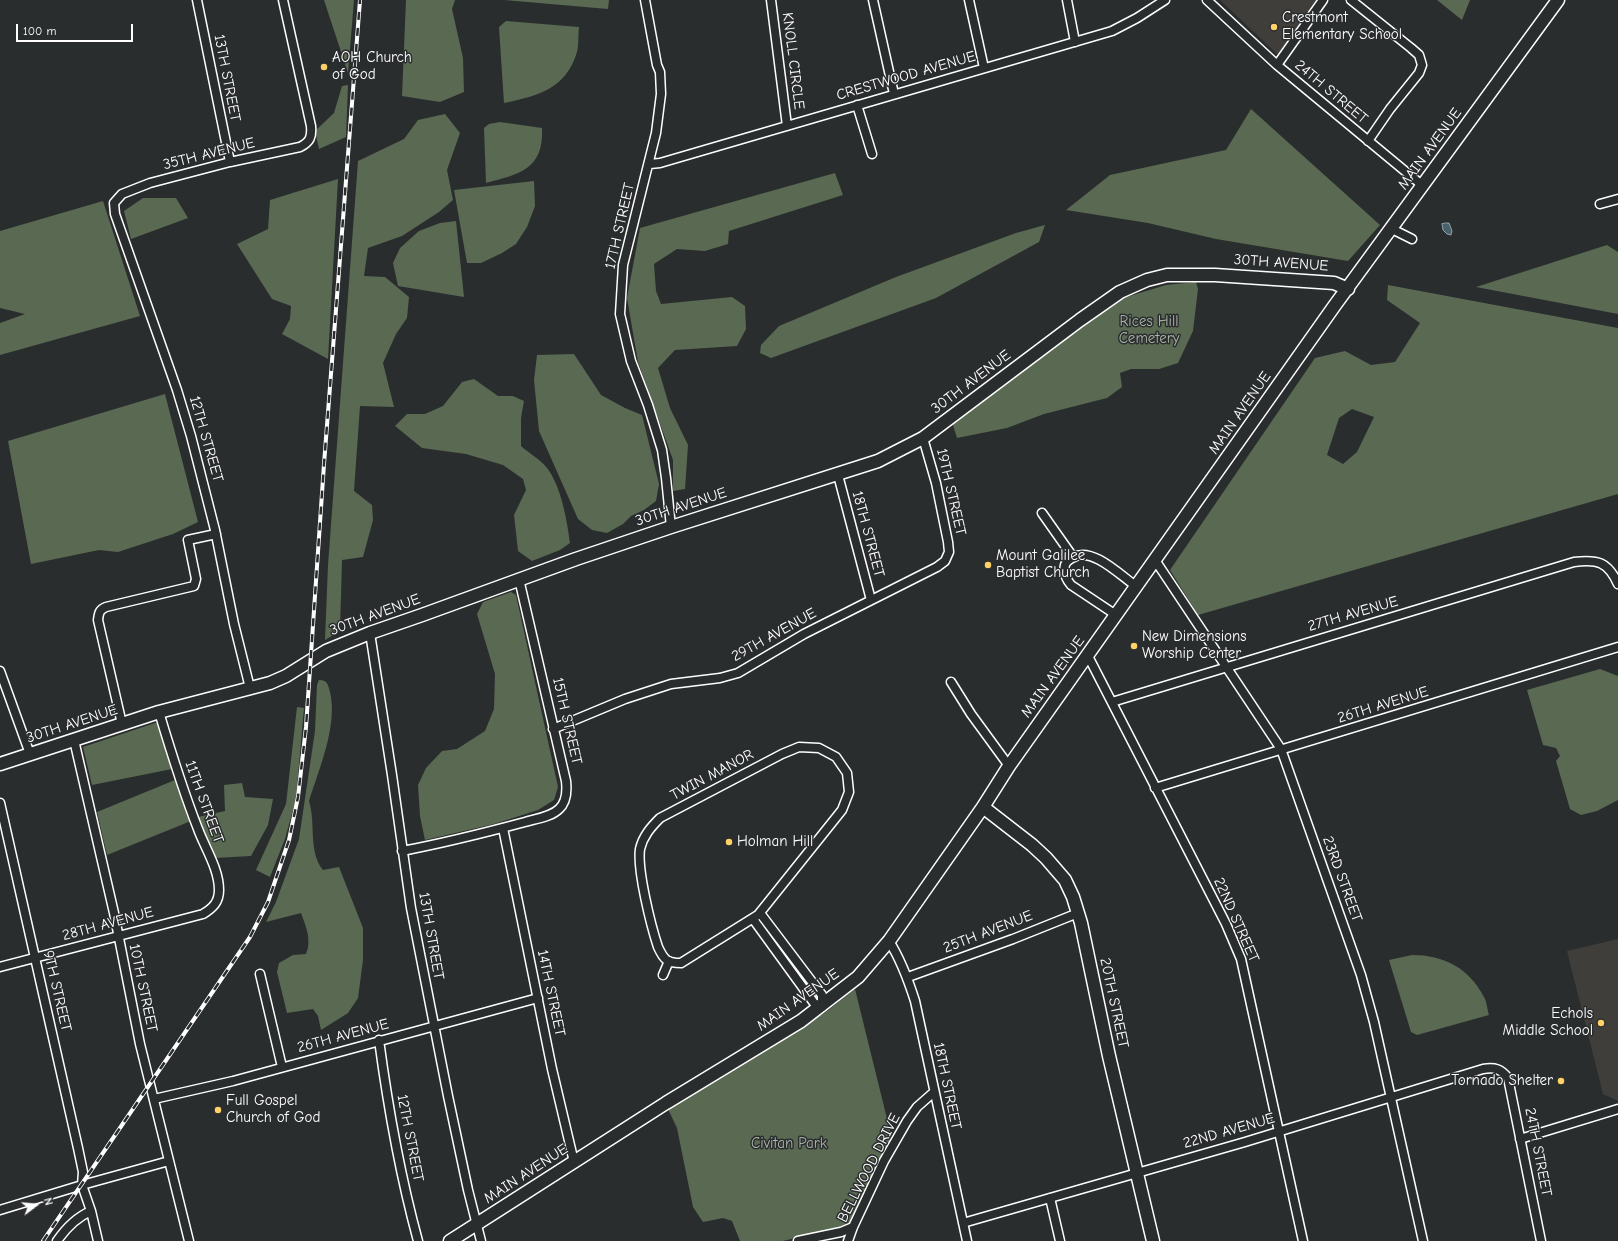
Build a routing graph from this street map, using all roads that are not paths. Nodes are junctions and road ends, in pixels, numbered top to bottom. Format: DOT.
graph roads {
  1 [pos="197,0"];
  2 [pos="283,0"];
  3 [pos="645,0"];
  4 [pos="771,0"];
  5 [pos="873,0"];
  6 [pos="969,0"];
  7 [pos="1067,0"];
  8 [pos="1165,0"];
  9 [pos="1207,0"];
  10 [pos="1323,0"];
  11 [pos="1351,0"];
  12 [pos="1558,0"];
  13 [pos="1075,42"];
  14 [pos="1277,65"];
  15 [pos="984,68"];
  16 [pos="894,94"];
  17 [pos="857,105"];
  18 [pos="787,126"];
  19 [pos="1368,141"];
  20 [pos="872,154"];
  21 [pos="230,162"];
  22 [pos="650,164"];
  23 [pos="1423,186"];
  24 [pos="1618,199"];
  25 [pos="114,203"];
  26 [pos="1600,204"];
  27 [pos="1392,229"];
  28 [pos="1412,239"];
  29 [pos="1348,289"];
  30 [pos="923,438"];
  31 [pos="838,475"];
  32 [pos="1042,513"];
  33 [pos="671,526"];
  34 [pos="216,534"];
  35 [pos="948,552"];
  36 [pos="1073,557"];
  37 [pos="1155,560"];
  38 [pos="519,579"];
  39 [pos="1618,584"];
  40 [pos="1137,587"];
  41 [pos="871,600"];
  42 [pos="1116,615"];
  43 [pos="370,633"];
  44 [pos="1618,647"];
  45 [pos="1088,656"];
  46 [pos="1225,667"];
  47 [pos="1,673"];
  48 [pos="951,682"];
  49 [pos="250,688"];
  50 [pos="1112,702"];
  51 [pos="160,712"];
  52 [pos="122,724"];
  53 [pos="553,728"];
  54 [pos="74,740"];
  55 [pos="1280,749"];
  56 [pos="30,754"];
  57 [pos="0,764"];
  58 [pos="1009,766"];
  59 [pos="1155,788"];
  60 [pos="0,804"];
  61 [pos="983,807"];
  62 [pos="503,828"];
  63 [pos="402,850"];
  64 [pos="218,901"];
  65 [pos="760,913"];
  66 [pos="1078,913"];
  67 [pos="753,919"];
  68 [pos="118,936"];
  69 [pos="889,941"];
  70 [pos="35,958"];
  71 [pos="669,961"];
  72 [pos="0,967"];
  73 [pos="260,974"];
  74 [pos="663,975"];
  75 [pos="908,977"];
  76 [pos="538,998"];
  77 [pos="822,1007"];
  78 [pos="434,1027"];
  79 [pos="379,1040"];
  80 [pos="282,1067"];
  81 [pos="1502,1070"];
  82 [pos="934,1092"];
  83 [pos="1390,1097"];
  84 [pos="154,1099"];
  85 [pos="1618,1109"];
  86 [pos="1279,1131"];
  87 [pos="1520,1139"];
  88 [pos="169,1161"];
  89 [pos="574,1162"];
  90 [pos="1136,1172"];
  91 [pos="82,1185"];
  92 [pos="1050,1198"];
  93 [pos="0,1210"];
  94 [pos="91,1211"];
  95 [pos="963,1223"];
  96 [pos="477,1224"];
  97 [pos="852,1228"];
  98 [pos="57,1241"];
  99 [pos="98,1241"];
  100 [pos="189,1241"];
  101 [pos="418,1241"];
  102 [pos="450,1241"];
  103 [pos="481,1241"];
  104 [pos="798,1241"];
  105 [pos="848,1241"];
  106 [pos="967,1241"];
  107 [pos="1060,1241"];
  108 [pos="1153,1241"];
  109 [pos="1303,1241"];
  110 [pos="1423,1241"];
  111 [pos="1541,1241"];
  1 -- 21 [label="street, 13TH STREET"];
  2 -- 21 [label="street, 35TH AVENUE"];
  3 -- 22 [label="street, 17TH STREET"];
  4 -- 18 [label="street, KNOLL CIRCLE"];
  5 -- 16 [label="street"];
  6 -- 15 [label="street"];
  7 -- 13 [label="street"];
  8 -- 13 [label="street, CRESTWOOD AVENUE"];
  9 -- 14 [label="street, 24TH STREET"];
  10 -- 14 [label="street"];
  11 -- 19 [label="street"];
  12 -- 23 [label="street, MAIN AVENUE"];
  13 -- 15 [label="street, CRESTWOOD AVENUE"];
  14 -- 19 [label="street, 24TH STREET"];
  15 -- 16 [label="street, CRESTWOOD AVENUE"];
  16 -- 17 [label="street, CRESTWOOD AVENUE"];
  17 -- 18 [label="street, CRESTWOOD AVENUE"];
  17 -- 20 [label="street"];
  18 -- 22 [label="street, CRESTWOOD AVENUE"];
  19 -- 23 [label="street, 24TH STREET"];
  21 -- 25 [label="street, 35TH AVENUE"];
  22 -- 33 [label="street, 17TH STREET"];
  23 -- 27 [label="street, MAIN AVENUE"];
  24 -- 26 [label="street"];
  25 -- 34 [label="street, 12TH STREET"];
  27 -- 28 [label="street"];
  27 -- 29 [label="street, MAIN AVENUE"];
  29 -- 30 [label="street, 30TH AVENUE"];
  29 -- 37 [label="street, MAIN AVENUE"];
  30 -- 31 [label="street, 30TH AVENUE"];
  30 -- 35 [label="street, 19TH STREET"];
  31 -- 33 [label="street, 30TH AVENUE"];
  31 -- 41 [label="street, 18TH STREET"];
  32 -- 36 [label="street"];
  33 -- 38 [label="street, 30TH AVENUE"];
  34 -- 49 [label="street, 12TH STREET"];
  34 -- 52 [label="street"];
  35 -- 41 [label="street, 29TH AVENUE"];
  36 -- 40 [label="street"];
  36 -- 42 [label="street"];
  37 -- 40 [label="street, MAIN AVENUE"];
  37 -- 46 [label="street, 23RD STREET"];
  38 -- 43 [label="street, 30TH AVENUE"];
  38 -- 53 [label="street, 15TH STREET"];
  39 -- 46 [label="street, 27TH AVENUE"];
  40 -- 42 [label="street, MAIN AVENUE"];
  41 -- 53 [label="street, 29TH AVENUE"];
  42 -- 45 [label="street, MAIN AVENUE"];
  43 -- 49 [label="street, 30TH AVENUE"];
  43 -- 63 [label="street, 13TH STREET"];
  44 -- 55 [label="street, 26TH AVENUE"];
  45 -- 50 [label="street, 22ND STREET"];
  45 -- 58 [label="street, MAIN AVENUE"];
  46 -- 50 [label="street, 27TH AVENUE"];
  46 -- 55 [label="street, 23RD STREET"];
  47 -- 56 [label="street"];
  48 -- 58 [label="street"];
  49 -- 51 [label="street, 30TH AVENUE"];
  50 -- 59 [label="street, 22ND STREET"];
  51 -- 52 [label="street, 30TH AVENUE"];
  51 -- 64 [label="street, 11TH STREET"];
  52 -- 54 [label="street, 30TH AVENUE"];
  53 -- 62 [label="street, 15TH STREET"];
  54 -- 56 [label="street, 30TH AVENUE"];
  54 -- 68 [label="street, 10TH STREET"];
  55 -- 59 [label="street, 26TH AVENUE"];
  55 -- 83 [label="street, 23RD STREET"];
  56 -- 57 [label="street, 30TH AVENUE"];
  58 -- 61 [label="street, MAIN AVENUE"];
  59 -- 86 [label="street, 22ND STREET"];
  60 -- 70 [label="street, 9TH STREET"];
  61 -- 66 [label="street, 20TH STREET"];
  61 -- 69 [label="street, MAIN AVENUE"];
  62 -- 63 [label="street"];
  62 -- 76 [label="street, 14TH STREET"];
  63 -- 78 [label="street, 13TH STREET"];
  64 -- 68 [label="street, 28TH AVENUE"];
  65 -- 67 [label="street, TWIN MANOR"];
  65 -- 71 [label="street, TWIN MANOR"];
  65 -- 77 [label="street"];
  66 -- 75 [label="street, 25TH AVENUE"];
  66 -- 90 [label="street, 20TH STREET"];
  67 -- 71 [label="street, TWIN MANOR"];
  67 -- 77 [label="street"];
  68 -- 70 [label="street, 28TH AVENUE"];
  68 -- 84 [label="street, 10TH STREET"];
  69 -- 75 [label="street, 18TH STREET"];
  69 -- 77 [label="street, MAIN AVENUE"];
  70 -- 72 [label="street, 28TH AVENUE"];
  70 -- 91 [label="street, 9TH STREET"];
  71 -- 74 [label="street"];
  73 -- 80 [label="street"];
  75 -- 82 [label="street, 18TH STREET"];
  76 -- 78 [label="street, 26TH AVENUE"];
  76 -- 89 [label="street, 14TH STREET"];
  77 -- 89 [label="street, MAIN AVENUE"];
  78 -- 79 [label="street, 26TH AVENUE"];
  78 -- 96 [label="street, 13TH STREET"];
  79 -- 80 [label="street, 26TH AVENUE"];
  79 -- 101 [label="street, 12TH STREET"];
  80 -- 84 [label="street, 26TH AVENUE"];
  81 -- 83 [label="street, 22ND AVENUE"];
  81 -- 87 [label="street, 24TH STREET"];
  82 -- 95 [label="street, 18TH STREET"];
  82 -- 97 [label="street, BELLWOOD DRIVE"];
  83 -- 86 [label="street, 22ND AVENUE"];
  83 -- 110 [label="street, 23RD STREET"];
  84 -- 88 [label="street, 10TH STREET"];
  85 -- 87 [label="street"];
  86 -- 90 [label="street, 22ND AVENUE"];
  86 -- 109 [label="street, 22ND STREET"];
  87 -- 111 [label="street, 24TH STREET"];
  88 -- 91 [label="street"];
  88 -- 100 [label="street, 10TH STREET"];
  89 -- 96 [label="street, MAIN AVENUE"];
  90 -- 92 [label="street, 22ND AVENUE"];
  90 -- 108 [label="street, 20TH STREET"];
  91 -- 93 [label="street"];
  91 -- 94 [label="street"];
  92 -- 95 [label="street, 22ND AVENUE"];
  92 -- 107 [label="street"];
  94 -- 98 [label="street"];
  94 -- 99 [label="street"];
  95 -- 106 [label="street, 18TH STREET"];
  96 -- 102 [label="street, MAIN AVENUE"];
  96 -- 103 [label="street, 13TH STREET"];
  97 -- 104 [label="street"];
  97 -- 105 [label="street, BELLWOOD DRIVE"];
}
